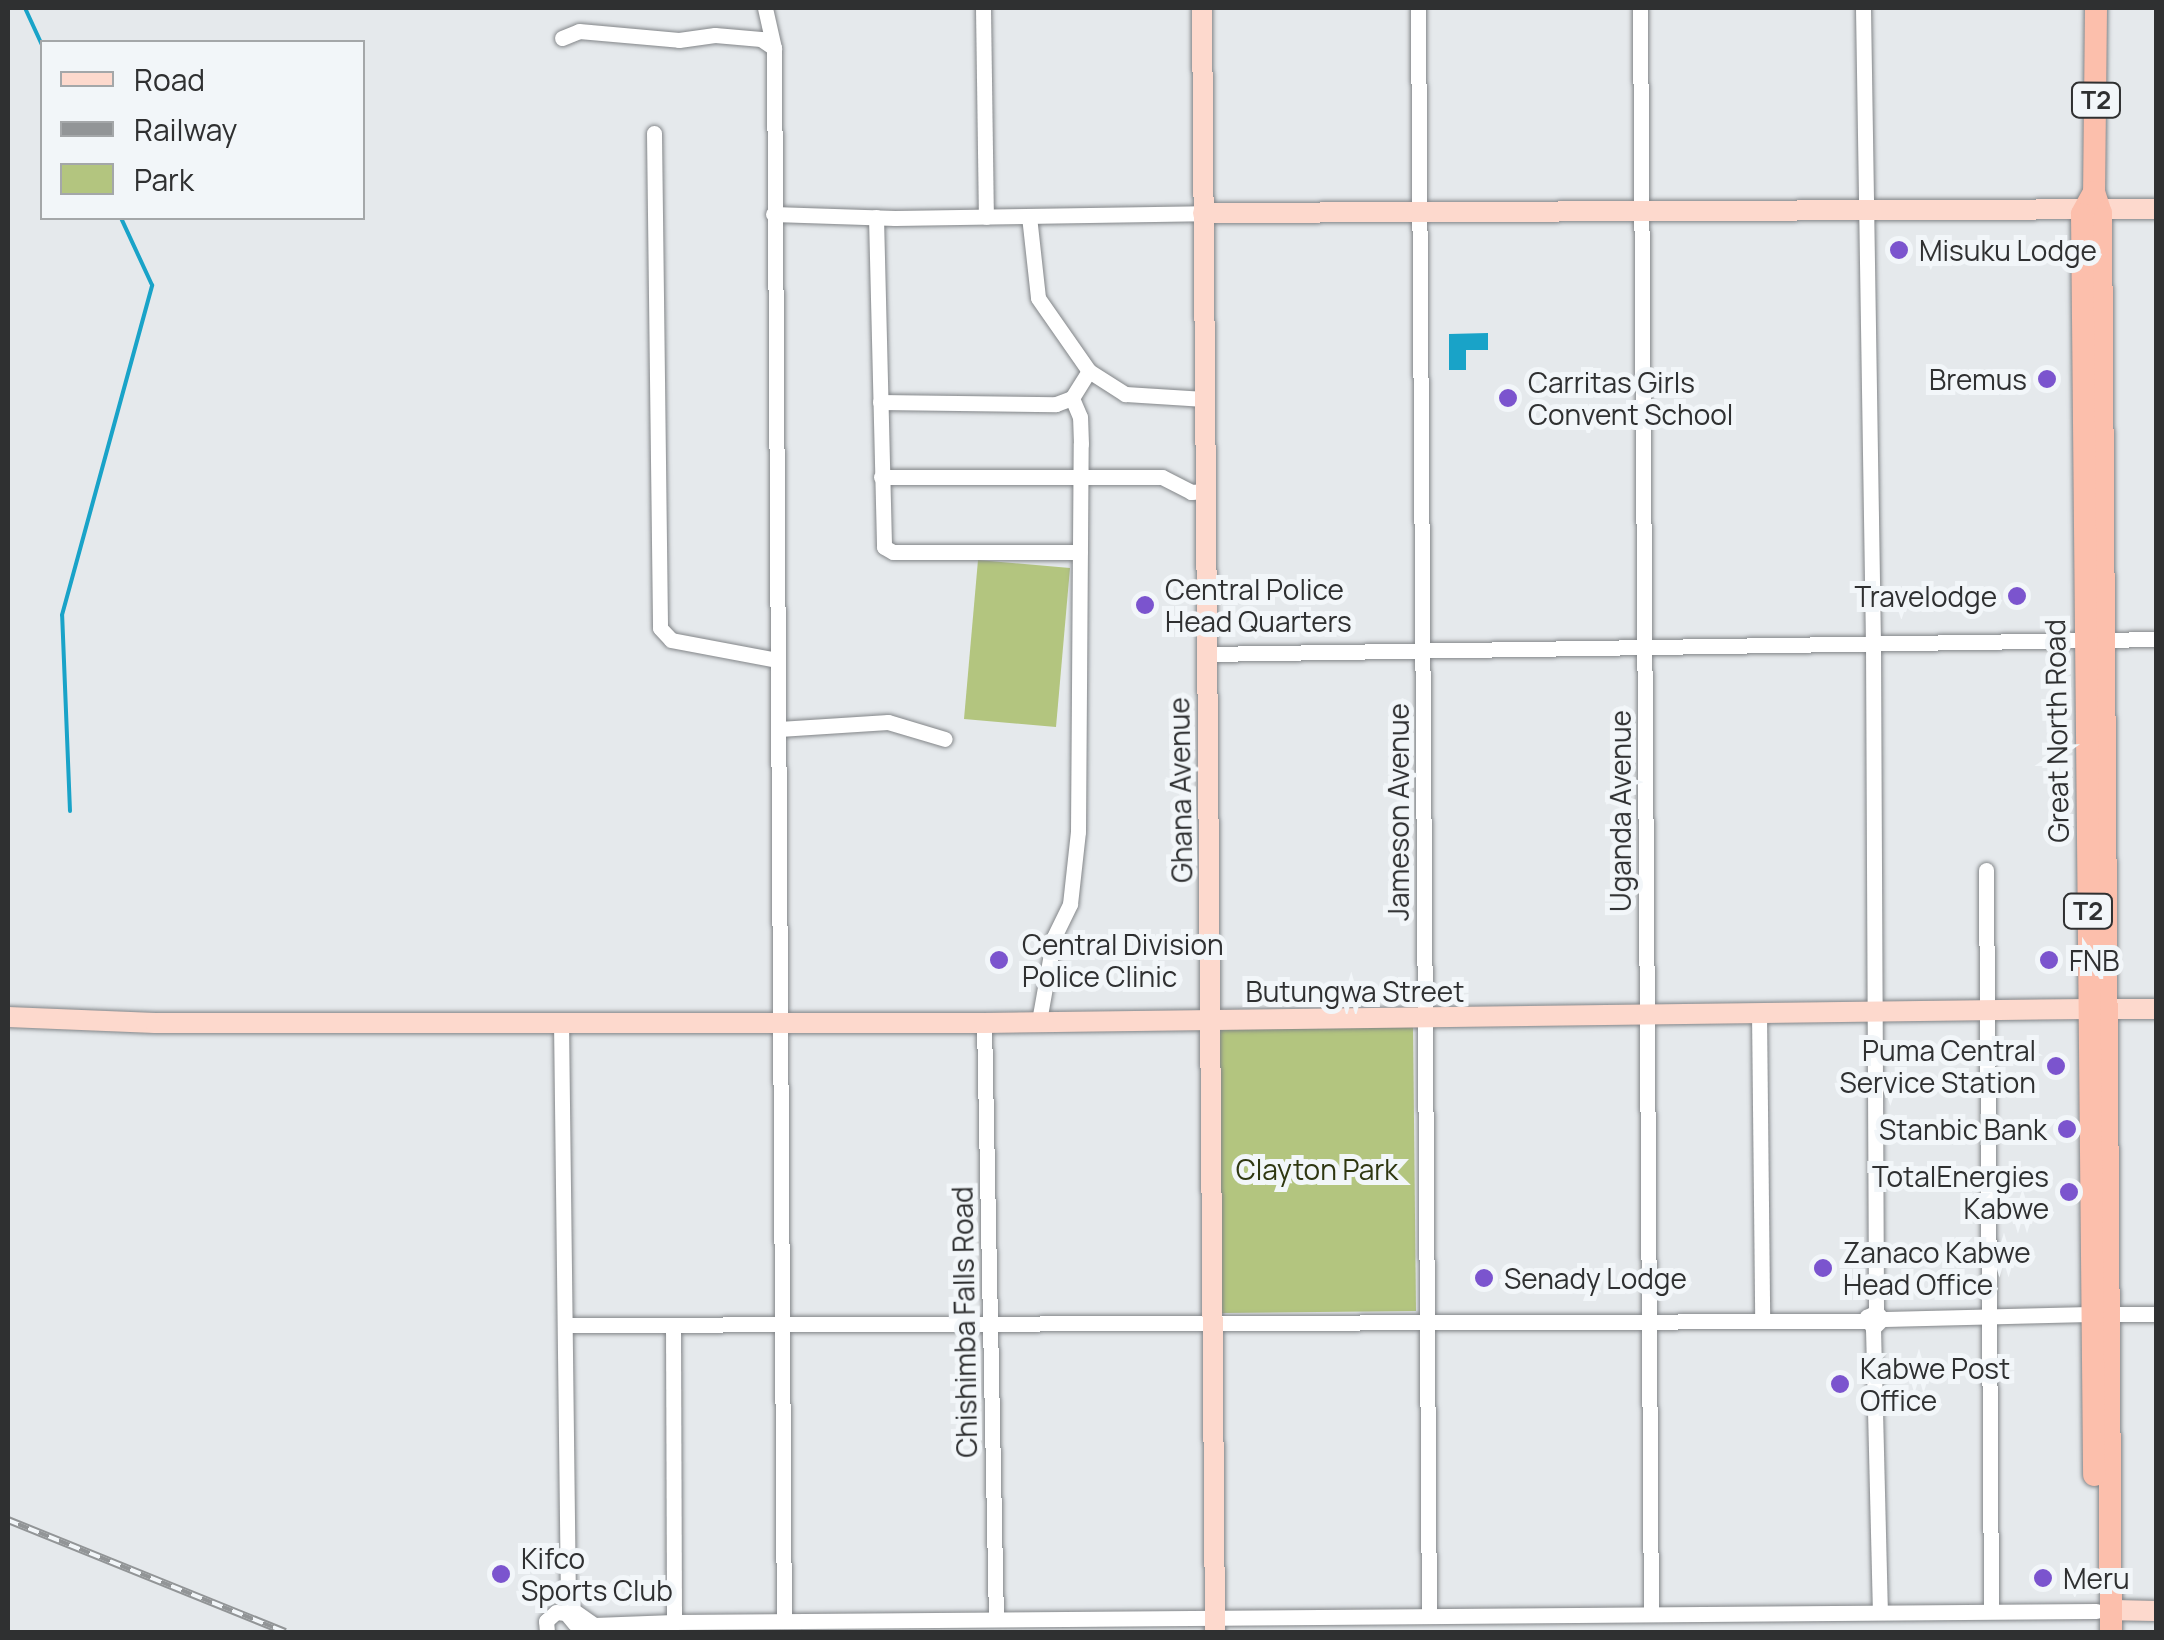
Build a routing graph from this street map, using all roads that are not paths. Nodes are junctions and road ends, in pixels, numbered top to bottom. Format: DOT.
graph roads {
  1 [pos="765,8"];
  2 [pos="984,8"];
  3 [pos="1202,8"];
  4 [pos="1418,8"];
  5 [pos="1640,8"];
  6 [pos="1863,8"];
  7 [pos="2096,8"];
  8 [pos="562,38"];
  9 [pos="774,48"];
  10 [pos="654,133"];
  11 [pos="2092,204"];
  12 [pos="2156,209"];
  13 [pos="1866,210"];
  14 [pos="1419,212"];
  15 [pos="1641,212"];
  16 [pos="1203,213"];
  17 [pos="773,214"];
  18 [pos="1029,216"];
  19 [pos="876,217"];
  20 [pos="986,217"];
  21 [pos="1089,371"];
  22 [pos="1072,398"];
  23 [pos="1205,400"];
  24 [pos="880,402"];
  25 [pos="881,477"];
  26 [pos="1080,478"];
  27 [pos="1206,491"];
  28 [pos="1080,552"];
  29 [pos="2094,640"];
  30 [pos="2156,640"];
  31 [pos="1873,644"];
  32 [pos="1644,647"];
  33 [pos="1423,651"];
  34 [pos="1206,654"];
  35 [pos="778,660"];
  36 [pos="779,728"];
  37 [pos="945,739"];
  38 [pos="1986,870"];
  39 [pos="2098,1009"];
  40 [pos="2156,1009"];
  41 [pos="1985,1010"];
  42 [pos="1876,1011"];
  43 [pos="1647,1012"];
  44 [pos="1759,1012"];
  45 [pos="8,1017"];
  46 [pos="779,1020"];
  47 [pos="1210,1020"];
  48 [pos="1424,1020"];
  49 [pos="1039,1021"];
  50 [pos="561,1022"];
  51 [pos="984,1023"];
  52 [pos="2101,1314"];
  53 [pos="2156,1314"];
  54 [pos="1988,1317"];
  55 [pos="1874,1320"];
  56 [pos="1762,1321"];
  57 [pos="1427,1322"];
  58 [pos="1649,1322"];
  59 [pos="1212,1323"];
  60 [pos="782,1324"];
  61 [pos="989,1324"];
  62 [pos="566,1325"];
  63 [pos="673,1325"];
  64 [pos="563,1608"];
  65 [pos="1880,1612"];
  66 [pos="1991,1612"];
  67 [pos="2156,1612"];
  68 [pos="1651,1614"];
  69 [pos="1429,1616"];
  70 [pos="996,1619"];
  71 [pos="784,1621"];
  72 [pos="674,1622"];
  73 [pos="2104,1622"];
  74 [pos="1215,1625"];
  75 [pos="582,1627"];
  76 [pos="547,1632"];
  1 -- 9 [label="street"];
  2 -- 20 [label="street"];
  3 -- 16 [label="main road, Ghana Avenue"];
  4 -- 14 [label="street, Jameson Avenue"];
  5 -- 15 [label="street, Uganda Avenue"];
  6 -- 13 [label="street"];
  7 -- 11 [label="highway, Great North Road / T2"];
  8 -- 9 [label="street"];
  9 -- 17 [label="street"];
  10 -- 35 [label="street"];
  11 -- 12 [label="main road"];
  11 -- 13 [label="main road"];
  11 -- 29 [label="highway, Great North Road / T2"];
  13 -- 15 [label="main road"];
  13 -- 31 [label="street"];
  14 -- 15 [label="main road"];
  14 -- 16 [label="main road"];
  14 -- 33 [label="street, Jameson Avenue"];
  15 -- 32 [label="street, Uganda Avenue"];
  16 -- 18 [label="street"];
  16 -- 23 [label="main road, Ghana Avenue"];
  17 -- 19 [label="street"];
  17 -- 35 [label="street"];
  18 -- 20 [label="street"];
  18 -- 21 [label="street"];
  19 -- 20 [label="street"];
  19 -- 24 [label="street"];
  21 -- 22 [label="street"];
  21 -- 23 [label="street"];
  22 -- 24 [label="street"];
  22 -- 26 [label="street"];
  23 -- 27 [label="main road, Ghana Avenue"];
  24 -- 25 [label="street"];
  25 -- 26 [label="street"];
  25 -- 28 [label="street"];
  26 -- 27 [label="street"];
  26 -- 28 [label="street"];
  27 -- 34 [label="main road, Ghana Avenue"];
  28 -- 49 [label="street"];
  29 -- 30 [label="street"];
  29 -- 31 [label="street"];
  29 -- 39 [label="highway, Great North Road / T2"];
  31 -- 32 [label="street"];
  31 -- 42 [label="street"];
  32 -- 33 [label="street"];
  32 -- 43 [label="street, Uganda Avenue"];
  33 -- 34 [label="street"];
  33 -- 48 [label="street, Jameson Avenue"];
  34 -- 47 [label="main road, Ghana Avenue"];
  35 -- 36 [label="street"];
  36 -- 37 [label="street"];
  36 -- 46 [label="street"];
  38 -- 41 [label="street"];
  39 -- 40 [label="main road, Butungwa Street"];
  39 -- 41 [label="main road, Butungwa Street"];
  39 -- 52 [label="highway, Great North Road / T2"];
  41 -- 42 [label="main road, Butungwa Street"];
  41 -- 54 [label="street"];
  42 -- 44 [label="main road, Butungwa Street"];
  42 -- 55 [label="street"];
  43 -- 44 [label="main road, Butungwa Street"];
  43 -- 48 [label="main road, Butungwa Street"];
  43 -- 58 [label="street, Uganda Avenue"];
  44 -- 56 [label="street"];
  45 -- 50 [label="main road, Butungwa Street"];
  46 -- 50 [label="main road, Butungwa Street"];
  46 -- 51 [label="main road, Butungwa Street"];
  46 -- 60 [label="street"];
  47 -- 48 [label="main road, Butungwa Street"];
  47 -- 49 [label="main road, Butungwa Street"];
  47 -- 59 [label="main road, Ghana Avenue"];
  48 -- 57 [label="street, Jameson Avenue"];
  49 -- 51 [label="main road, Butungwa Street"];
  50 -- 62 [label="street"];
  51 -- 61 [label="street, Chishimba Falls Road"];
  52 -- 53 [label="street"];
  52 -- 54 [label="street"];
  52 -- 73 [label="highway, Great North Road / T2"];
  54 -- 55 [label="street"];
  54 -- 66 [label="street"];
  55 -- 56 [label="street"];
  55 -- 65 [label="street"];
  56 -- 58 [label="street"];
  57 -- 58 [label="street"];
  57 -- 59 [label="street"];
  57 -- 69 [label="street, Jameson Avenue"];
  58 -- 68 [label="street, Uganda Avenue"];
  59 -- 61 [label="street"];
  59 -- 74 [label="main road, Ghana Avenue"];
  60 -- 61 [label="street"];
  60 -- 63 [label="street"];
  60 -- 71 [label="street"];
  61 -- 70 [label="street, Chishimba Falls Road"];
  62 -- 63 [label="street"];
  62 -- 64 [label="street"];
  63 -- 72 [label="street"];
  64 -- 75 [label="street"];
  64 -- 76 [label="street"];
  65 -- 66 [label="street"];
  65 -- 68 [label="street"];
  66 -- 73 [label="street"];
  67 -- 73 [label="main road"];
  68 -- 69 [label="street"];
  69 -- 74 [label="street"];
  70 -- 71 [label="street"];
  70 -- 74 [label="street"];
  71 -- 72 [label="street"];
  72 -- 75 [label="street"];
}
